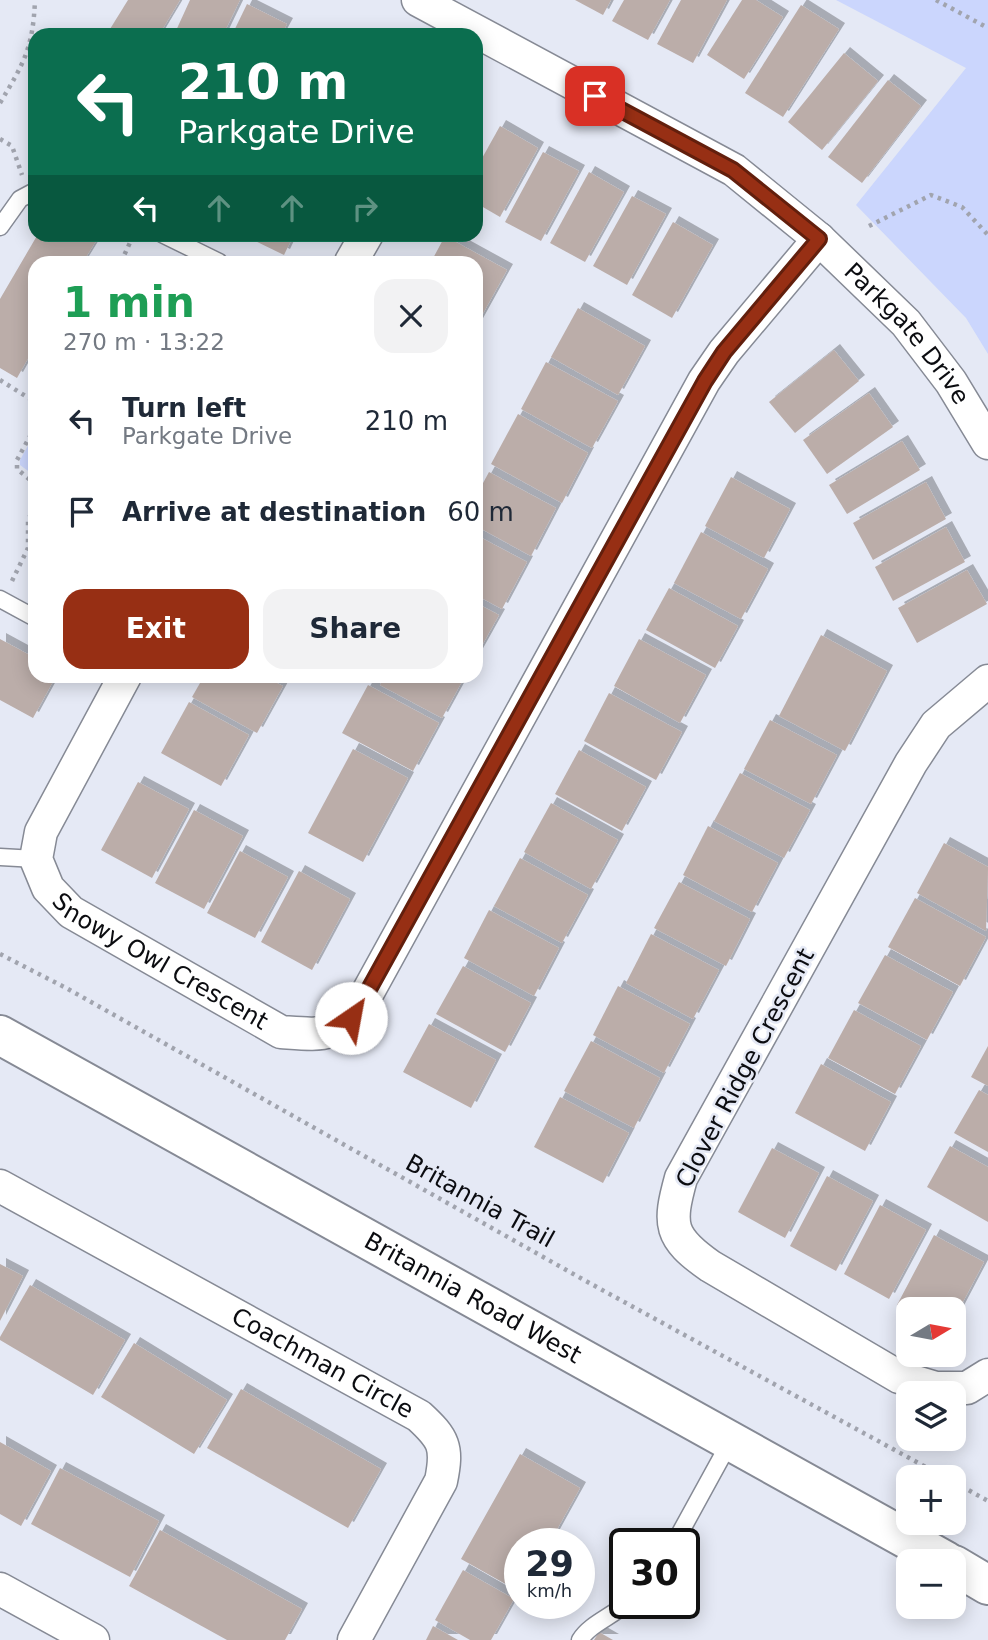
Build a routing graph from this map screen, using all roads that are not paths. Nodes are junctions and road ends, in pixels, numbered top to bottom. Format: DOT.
graph roads {
  1 [pos="418,0"];
  2 [pos="462,28"];
  3 [pos="483,41"];
  4 [pos="28,195"];
  5 [pos="0,227"];
  6 [pos="819,239"];
  7 [pos="178,242"];
  8 [pos="207,256"];
  9 [pos="988,443"];
  10 [pos="1,600"];
  11 [pos="28,614"];
  12 [pos="988,681"];
  13 [pos="121,683"];
  14 [pos="0,857"];
  15 [pos="36,859"];
  16 [pos="0,1035"];
  17 [pos="0,1186"];
  18 [pos="988,1375"];
  19 [pos="731,1440"];
  20 [pos="683,1528"];
  21 [pos="925,1549"];
  22 [pos="966,1572"];
  23 [pos="988,1585"];
  24 [pos="0,1589"];
  25 [pos="609,1617"];
  26 [pos="93,1640"];
  27 [pos="354,1640"];
  28 [pos="580,1640"];
  1 -- 2 [label="street, Parkgate Drive"];
  3 -- 6 [label="street, Parkgate Drive"];
  4 -- 5 [label="lane"];
  6 -- 9 [label="street, Parkgate Drive"];
  6 -- 15 [label="street, Snowy Owl Crescent"];
  7 -- 8 [label="lane"];
  10 -- 11 [label="lane"];
  12 -- 18 [label="street, Clover Ridge Crescent"];
  13 -- 15 [label="street"];
  14 -- 15 [label="lane"];
  16 -- 19 [label="main road, Britannia Road West"];
  17 -- 27 [label="street, Coachman Circle"];
  19 -- 20 [label="lane"];
  19 -- 21 [label="main road, Britannia Road West"];
  22 -- 23 [label="main road"];
  24 -- 26 [label="street"];
  25 -- 28 [label="lane"];
}
